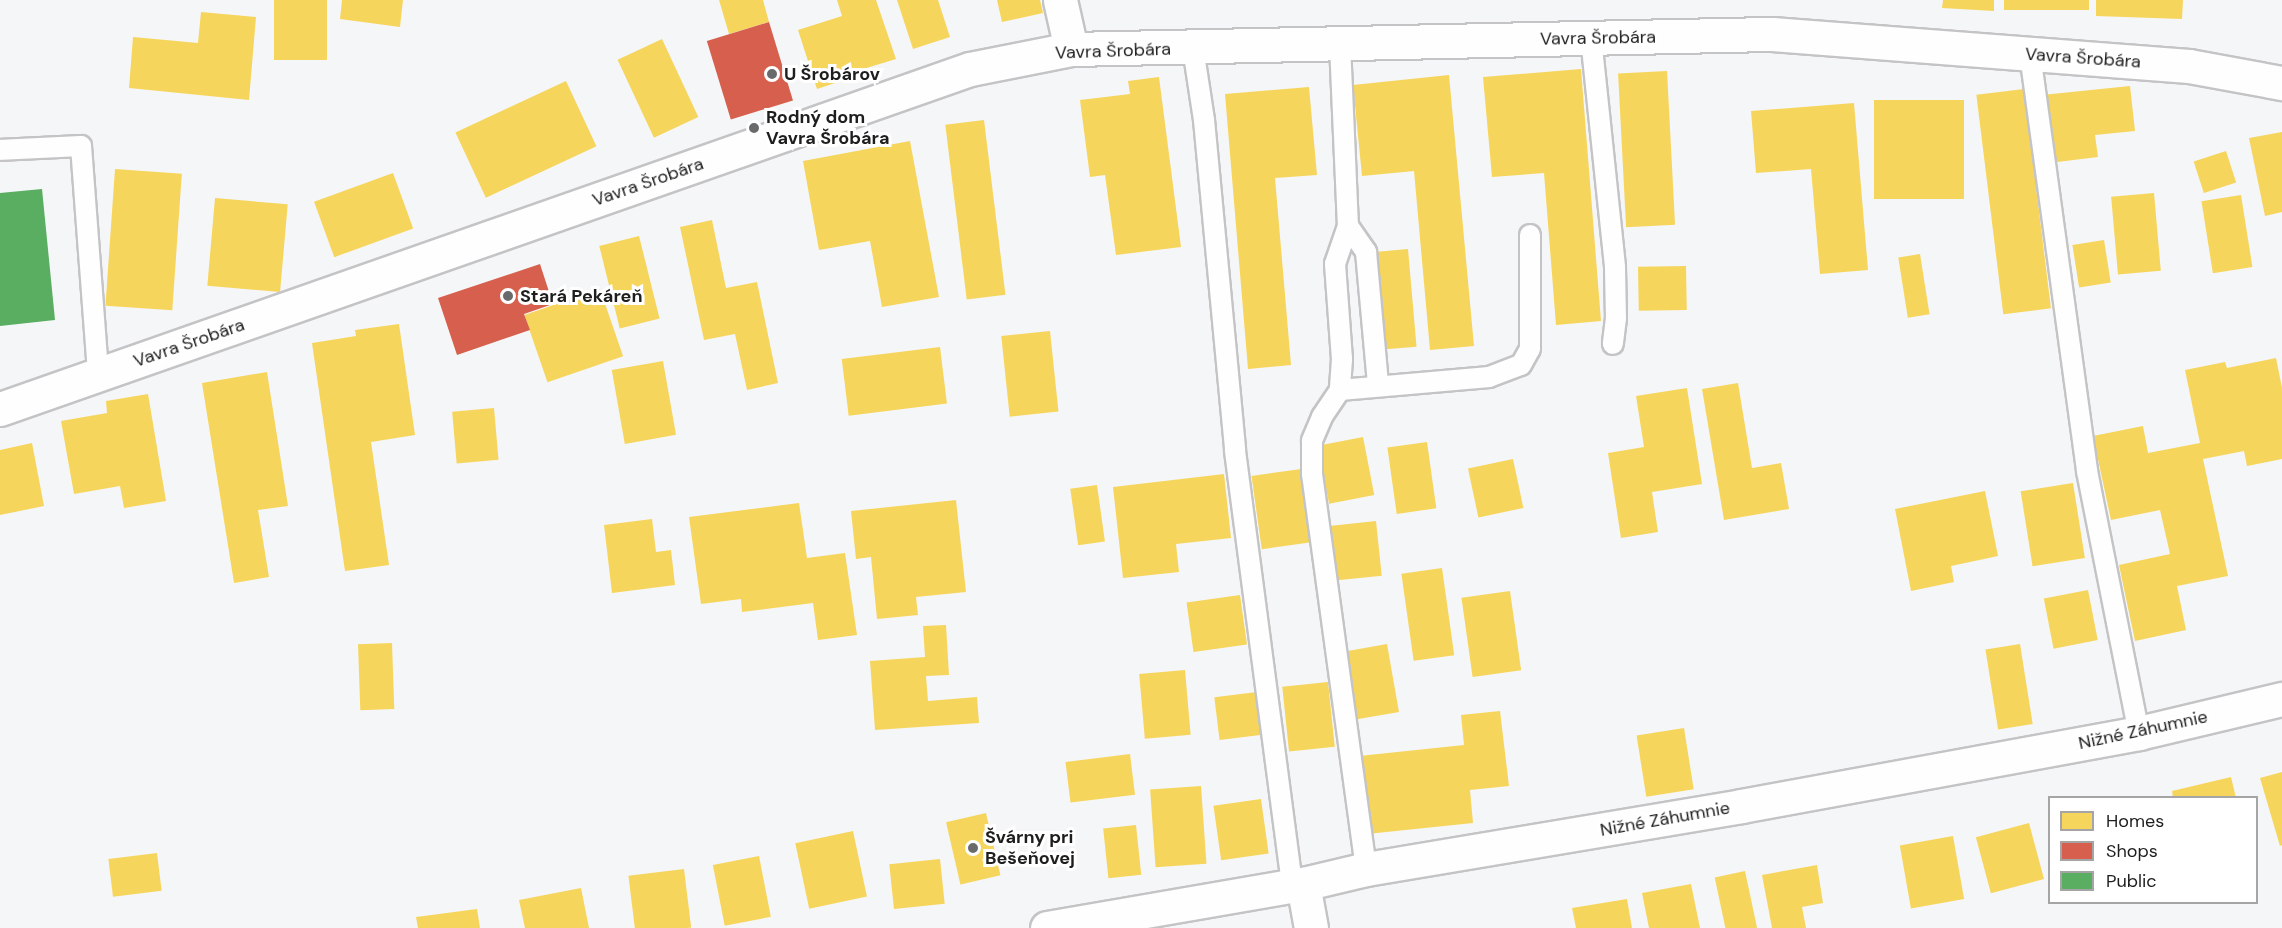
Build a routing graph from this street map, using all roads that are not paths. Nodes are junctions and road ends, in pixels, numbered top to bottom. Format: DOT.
graph roads {
  1 [pos="1060,0"];
  2 [pos="1591,38"];
  3 [pos="1340,45"];
  4 [pos="1193,48"];
  5 [pos="1071,49"];
  6 [pos="2031,54"];
  7 [pos="2282,83"];
  8 [pos="0,150"];
  9 [pos="1348,226"];
  10 [pos="1530,236"];
  11 [pos="1612,344"];
  12 [pos="99,375"];
  13 [pos="1378,385"];
  14 [pos="1340,390"];
  15 [pos="0,409"];
  16 [pos="2282,699"];
  17 [pos="2139,733"];
  18 [pos="1366,869"];
  19 [pos="1298,885"];
  20 [pos="1047,928"];
  21 [pos="1311,928"];
  1 -- 5 [label="street"];
  2 -- 3 [label="street, Vavra Šrobára"];
  2 -- 6 [label="street, Vavra Šrobára"];
  2 -- 11 [label="lane"];
  3 -- 4 [label="street, Vavra Šrobára"];
  3 -- 9 [label="lane"];
  4 -- 5 [label="street, Vavra Šrobára"];
  4 -- 19 [label="lane"];
  5 -- 12 [label="street, Vavra Šrobára"];
  6 -- 7 [label="street, Vavra Šrobára"];
  6 -- 17 [label="lane"];
  8 -- 12 [label="lane"];
  9 -- 13 [label="lane"];
  9 -- 14 [label="lane"];
  10 -- 13 [label="lane"];
  12 -- 15 [label="street, Vavra Šrobára"];
  13 -- 14 [label="lane"];
  14 -- 18 [label="lane"];
  16 -- 17 [label="street, Nižné Záhumnie"];
  17 -- 18 [label="street, Nižné Záhumnie"];
  18 -- 19 [label="street, Nižné Záhumnie"];
  19 -- 20 [label="street, Nižné Záhumnie"];
  19 -- 21 [label="street"];
}
